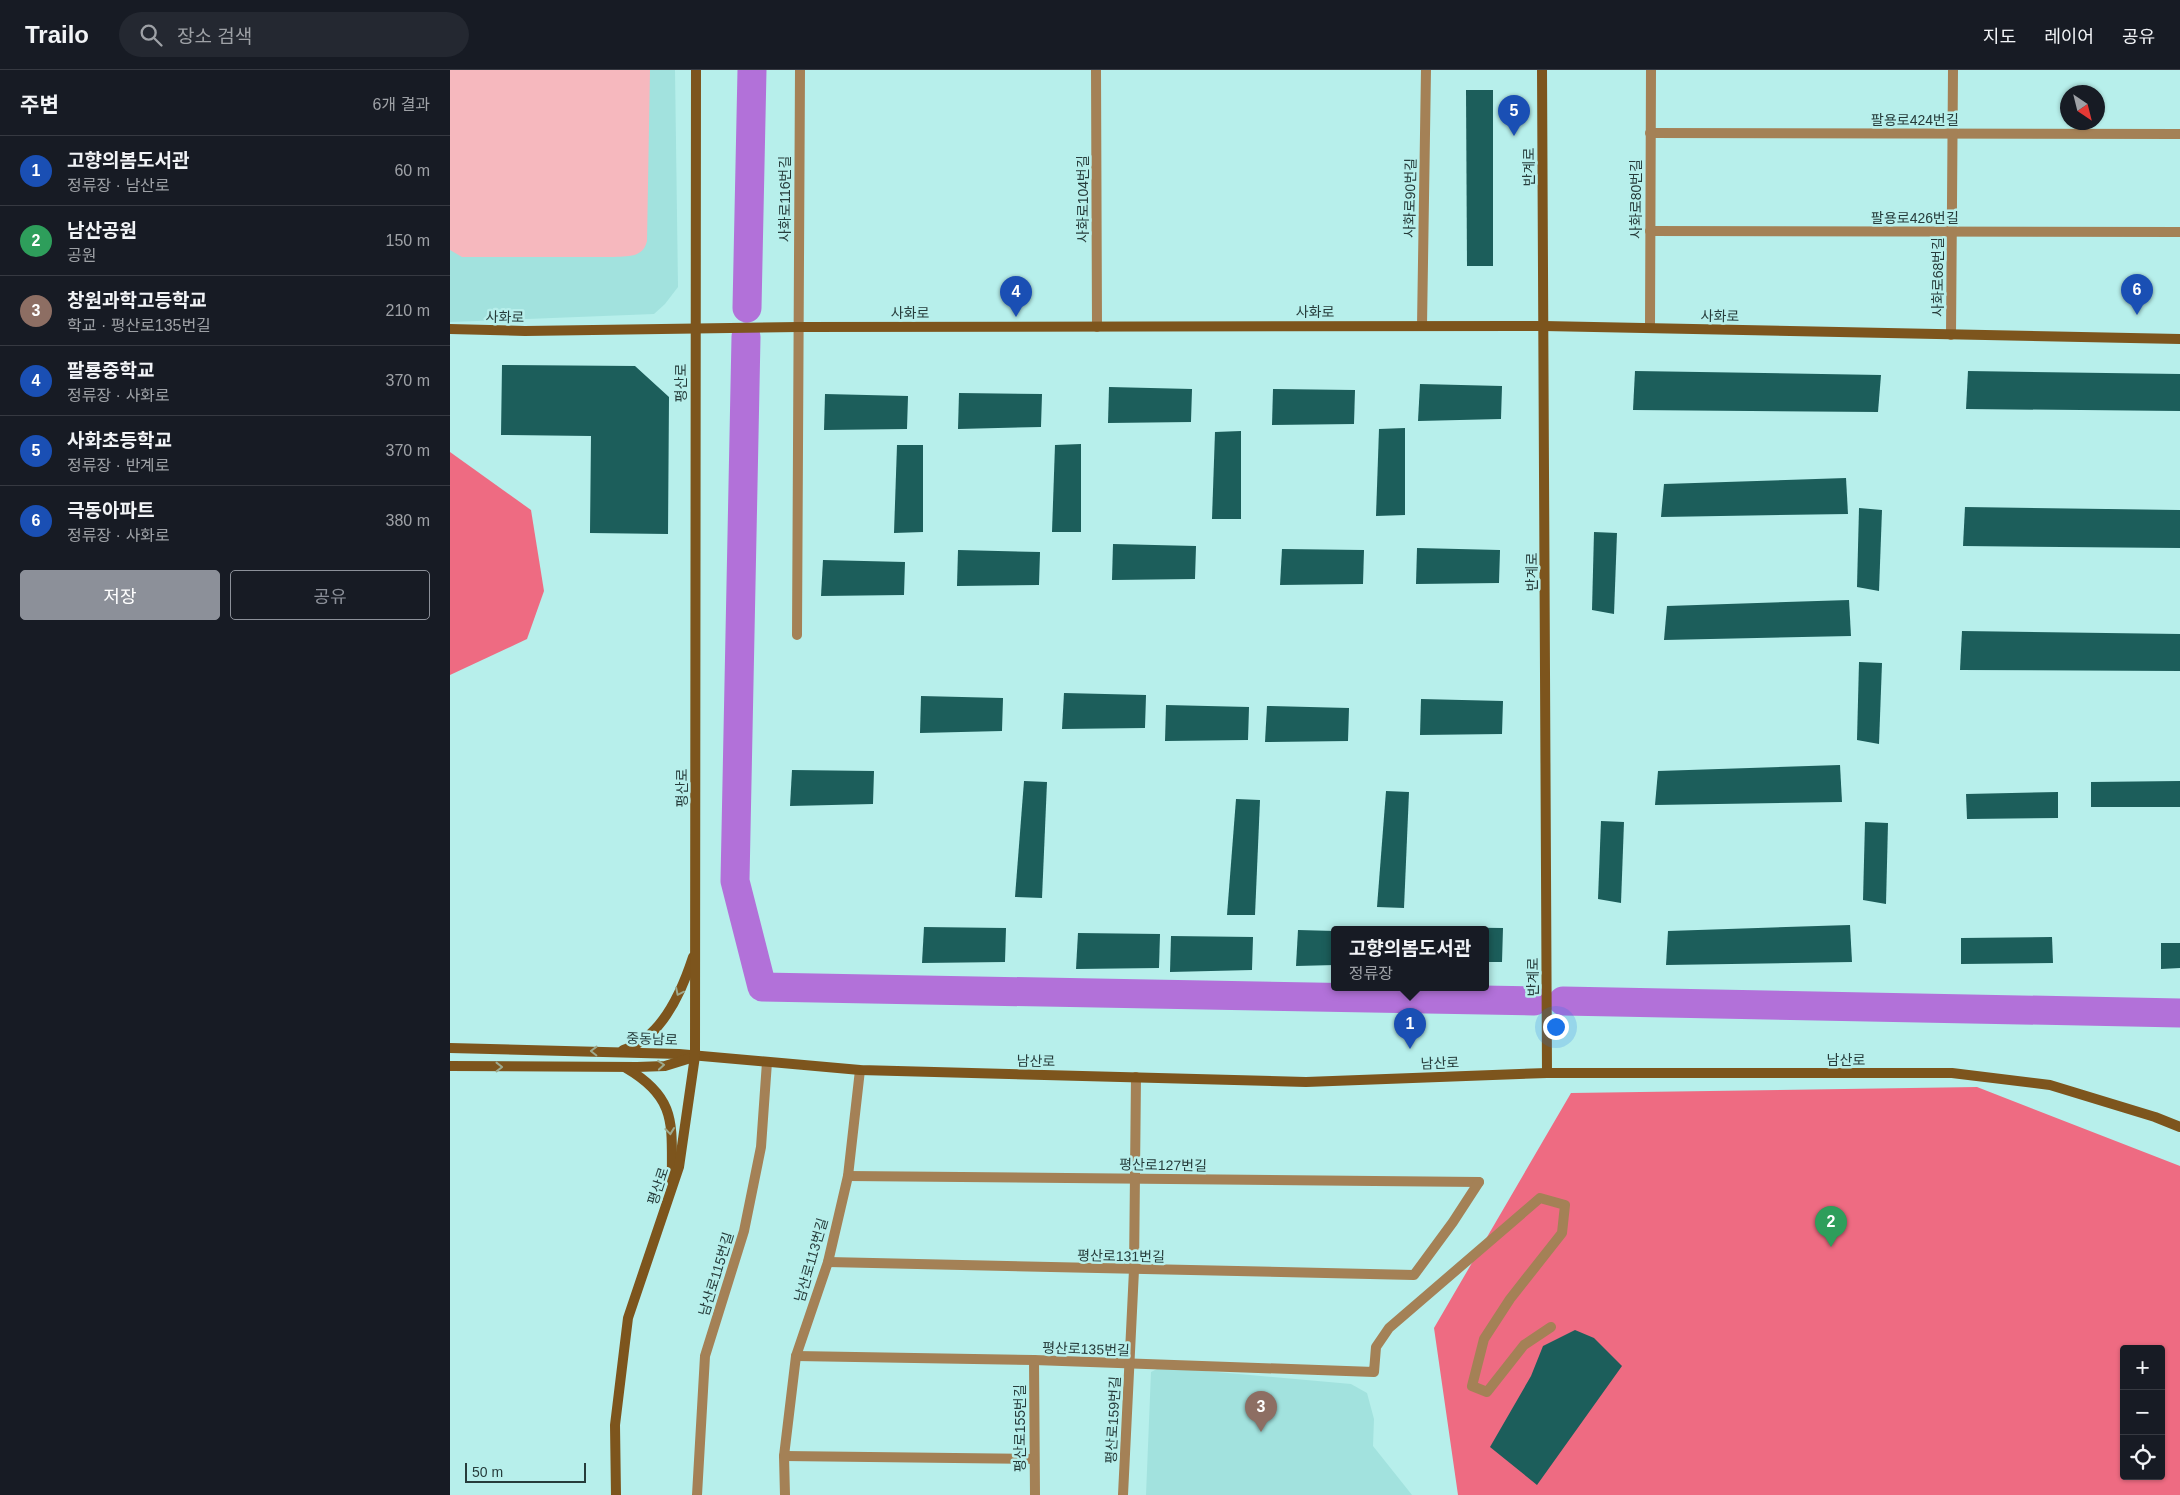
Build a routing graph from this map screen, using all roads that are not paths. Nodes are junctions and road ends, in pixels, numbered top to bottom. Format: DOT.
graph roads {
  1 [pos="696,70"];
  2 [pos="800,70"];
  3 [pos="1096,70"];
  4 [pos="1426,70"];
  5 [pos="1542,70"];
  6 [pos="1651,70"];
  7 [pos="1953,70"];
  8 [pos="1650,133"];
  9 [pos="1952,134"];
  10 [pos="2180,134"];
  11 [pos="1650,231"];
  12 [pos="1952,232"];
  13 [pos="2180,232"];
  14 [pos="1422,326"];
  15 [pos="1544,326"];
  16 [pos="798,327"];
  17 [pos="1097,327"];
  18 [pos="1650,328"];
  19 [pos="450,329"];
  20 [pos="694,330"];
  21 [pos="1951,334"];
  22 [pos="2180,339"];
  23 [pos="797,635"];
  24 [pos="696,946"];
  25 [pos="450,1048"];
  26 [pos="616,1052"];
  27 [pos="695,1056"];
  28 [pos="767,1062"];
  29 [pos="450,1066"];
  30 [pos="625,1067"];
  31 [pos="860,1070"];
  32 [pos="1547,1073"];
  33 [pos="1136,1077"];
  34 [pos="2180,1127"];
  35 [pos="848,1176"];
  36 [pos="1135,1178"];
  37 [pos="672,1188"];
  38 [pos="828,1262"];
  39 [pos="1134,1270"];
  40 [pos="1414,1275"];
  41 [pos="1550,1327"];
  42 [pos="796,1356"];
  43 [pos="1034,1360"];
  44 [pos="1130,1364"];
  45 [pos="784,1456"];
  46 [pos="1034,1459"];
  47 [pos="616,1495"];
  48 [pos="697,1495"];
  49 [pos="785,1495"];
  50 [pos="1034,1495"];
  51 [pos="1123,1495"];
  1 -- 20 [label="main road, 평산로"];
  2 -- 16 [label="street, 사화로116번길"];
  3 -- 17 [label="street, 사화로104번길"];
  4 -- 14 [label="street, 사화로90번길"];
  5 -- 15 [label="main road, 반계로"];
  6 -- 8 [label="street, 사화로80번길"];
  7 -- 9 [label="street, 사화로68번길"];
  8 -- 9 [label="street, 팔용로424번길"];
  8 -- 11 [label="street, 사화로80번길"];
  9 -- 10 [label="street, 팔용로424번길"];
  9 -- 12 [label="street, 사화로68번길"];
  11 -- 12 [label="street, 팔용로426번길"];
  11 -- 18 [label="street, 사화로80번길"];
  12 -- 13 [label="street, 팔용로426번길"];
  12 -- 21 [label="street, 사화로68번길"];
  14 -- 15 [label="main road, 사화로"];
  14 -- 17 [label="main road, 사화로"];
  15 -- 18 [label="main road, 사화로"];
  15 -- 32 [label="main road, 반계로"];
  16 -- 17 [label="main road, 사화로"];
  16 -- 20 [label="main road, 사화로"];
  16 -- 23 [label="street, 사화로116번길"];
  18 -- 21 [label="main road, 사화로"];
  19 -- 20 [label="main road, 사화로"];
  20 -- 24 [label="main road, 평산로"];
  21 -- 22 [label="main road, 사화로"];
  24 -- 26 [label="main road, one-way"];
  24 -- 27 [label="main road, 평산로"];
  26 -- 25 [label="main road, 중동남로, one-way"];
  26 -- 27 [label="main road, 중동남로"];
  27 -- 28 [label="main road, 남산로"];
  30 -- 27 [label="main road, 중동남로, one-way"];
  27 -- 37 [label="main road, 평산로"];
  28 -- 31 [label="main road, 남산로"];
  28 -- 48 [label="street, 남산로115번길"];
  29 -- 30 [label="main road, 중동남로, one-way"];
  30 -- 37 [label="main road, one-way"];
  31 -- 33 [label="main road, 남산로"];
  31 -- 35 [label="street, 남산로113번길"];
  32 -- 33 [label="main road, 남산로"];
  32 -- 34 [label="main road, 남산로"];
  33 -- 36 [label="street, 평산로159번길"];
  35 -- 36 [label="street, 평산로127번길"];
  35 -- 38 [label="street, 남산로113번길"];
  36 -- 39 [label="street, 평산로159번길"];
  36 -- 40 [label="street, 평산로127번길"];
  37 -- 47 [label="main road, 평산로"];
  38 -- 39 [label="street, 평산로131번길"];
  38 -- 42 [label="street, 남산로113번길"];
  39 -- 40 [label="street, 평산로131번길"];
  39 -- 44 [label="street, 평산로159번길"];
  41 -- 44 [label="street, 평산로135번길"];
  42 -- 43 [label="street, 평산로135번길"];
  42 -- 45 [label="street, 남산로113번길"];
  43 -- 44 [label="street, 평산로135번길"];
  43 -- 46 [label="street, 평산로155번길"];
  44 -- 51 [label="street, 평산로159번길"];
  45 -- 46 [label="street"];
  45 -- 49 [label="street, 남산로113번길"];
  46 -- 50 [label="street, 평산로155번길"];
}
